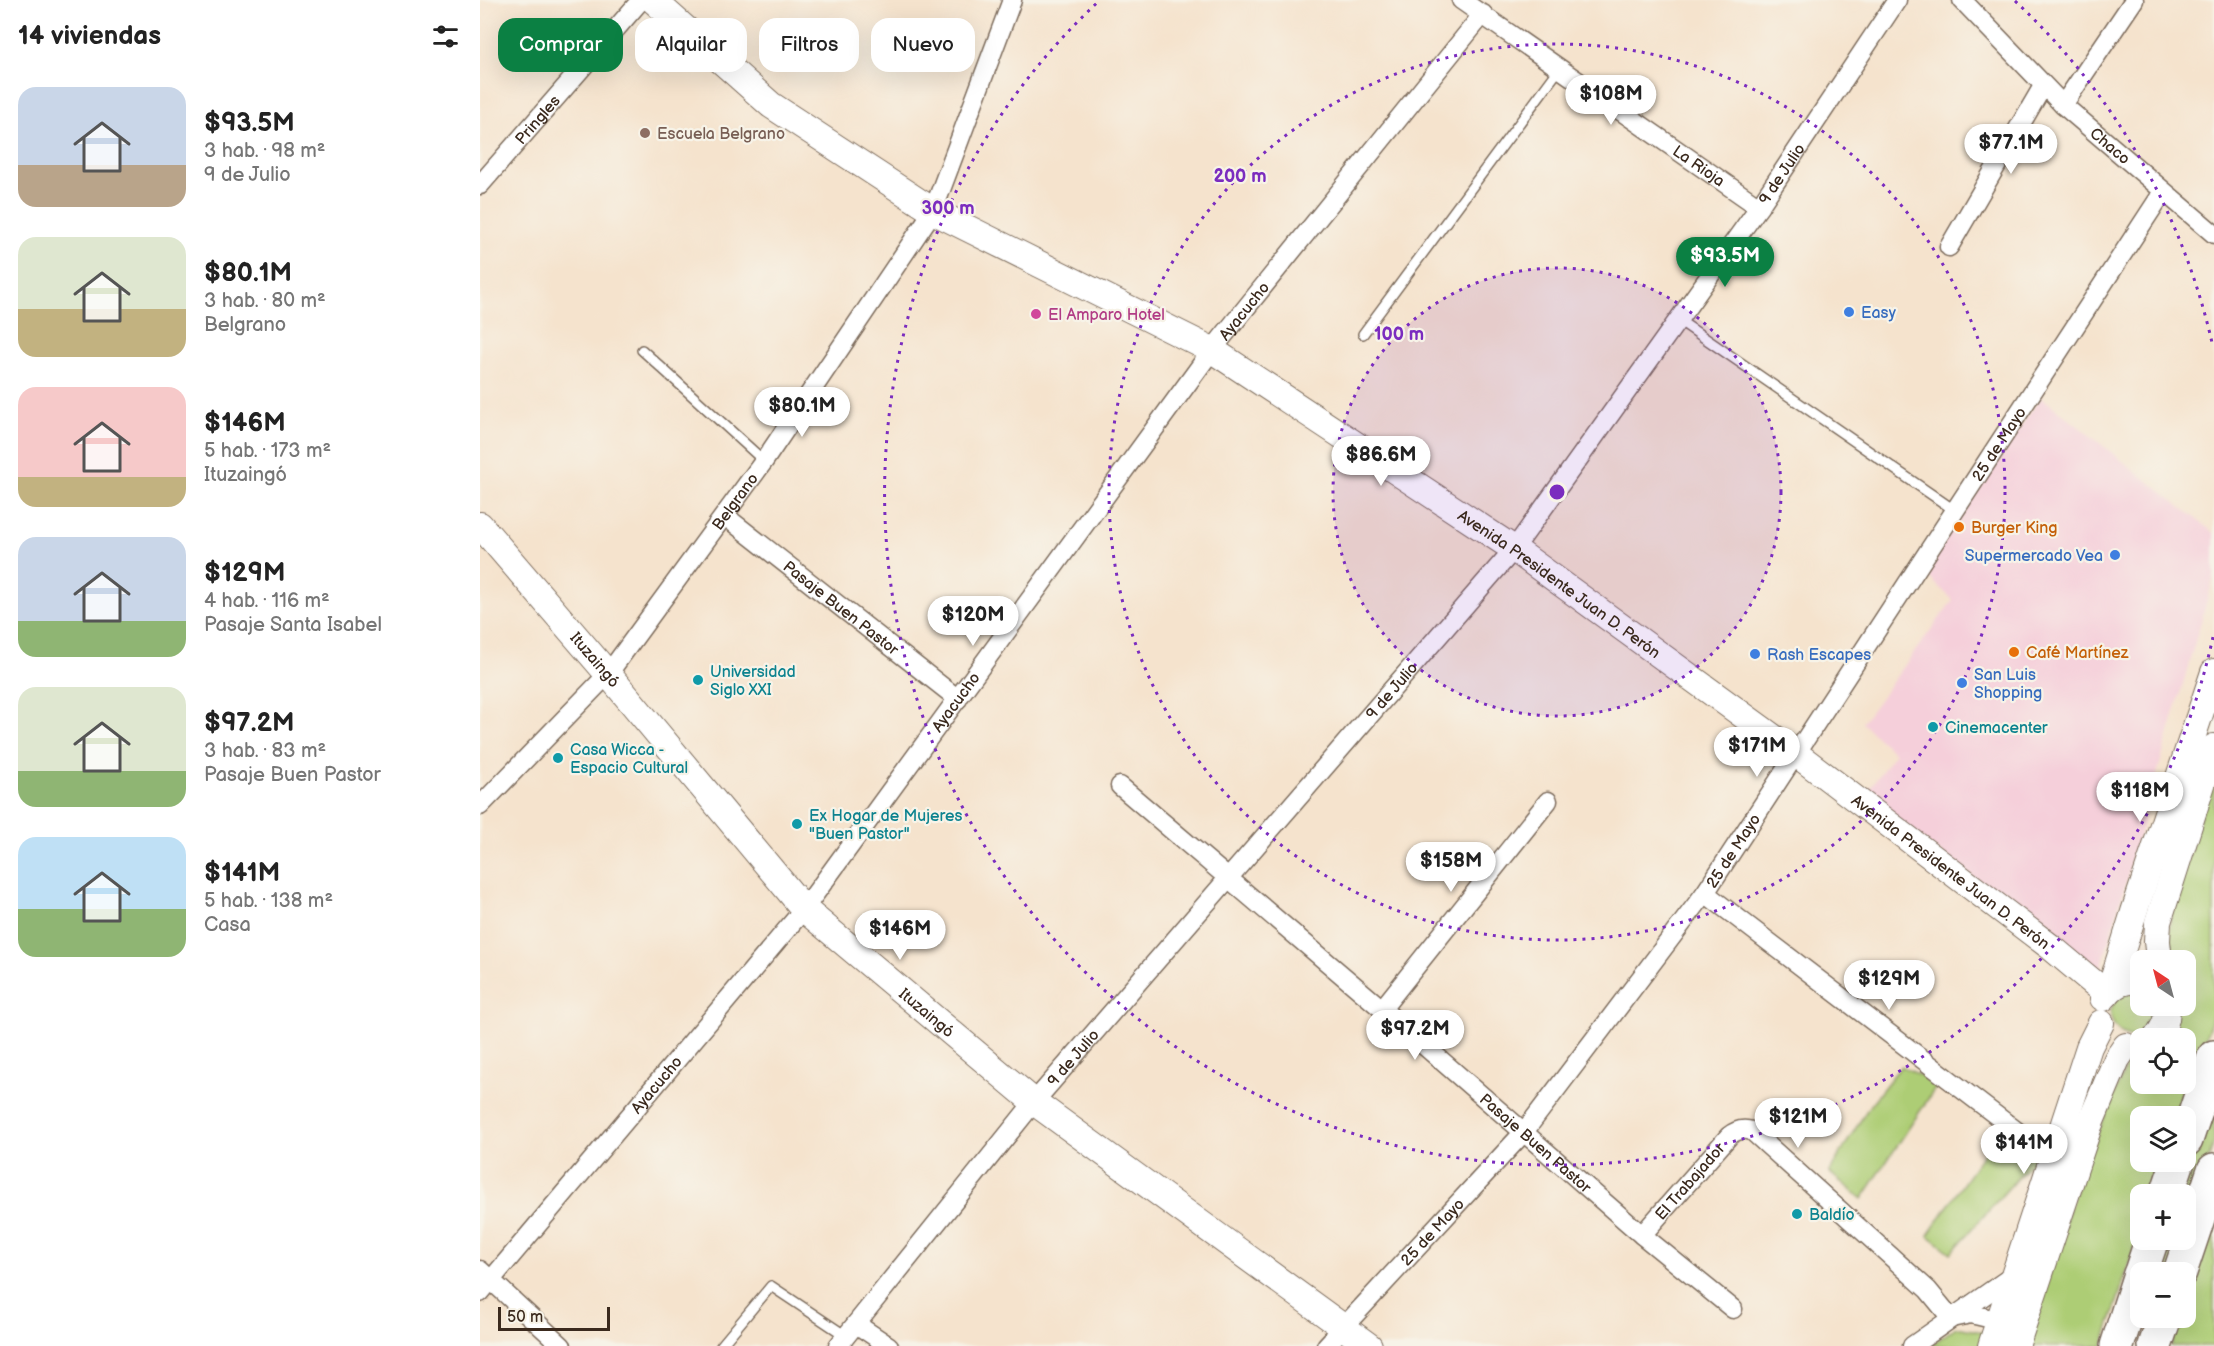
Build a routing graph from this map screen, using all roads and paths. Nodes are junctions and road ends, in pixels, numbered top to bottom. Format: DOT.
graph roads {
  1 [pos="641,0"];
  2 [pos="653,0"];
  3 [pos="1012,0"];
  4 [pos="1461,0"];
  5 [pos="1897,0"];
  6 [pos="1962,0"];
  7 [pos="2134,0"];
  8 [pos="1483,14"];
  9 [pos="1560,68"];
  10 [pos="2043,86"];
  11 [pos="2062,105"];
  12 [pos="480,185"];
  13 [pos="2163,192"];
  14 [pos="1759,207"];
  15 [pos="933,211"];
  16 [pos="2214,234"];
  17 [pos="1949,247"];
  18 [pos="1680,321"];
  19 [pos="1363,334"];
  20 [pos="642,350"];
  21 [pos="1212,350"];
  22 [pos="765,461"];
  23 [pos="1954,510"];
  24 [pos="725,516"];
  25 [pos="480,525"];
  26 [pos="1514,549"];
  27 [pos="2214,672"];
  28 [pos="608,674"];
  29 [pos="958,699"];
  30 [pos="2214,747"];
  31 [pos="1795,753"];
  32 [pos="2180,771"];
  33 [pos="2205,778"];
  34 [pos="1120,786"];
  35 [pos="1548,801"];
  36 [pos="480,806"];
  37 [pos="1230,879"];
  38 [pos="1705,892"];
  39 [pos="804,909"];
  40 [pos="2158,950"];
  41 [pos="2130,980"];
  42 [pos="2108,992"];
  43 [pos="1382,1009"];
  44 [pos="2101,1023"];
  45 [pos="2130,1045"];
  46 [pos="2130,1048"];
  47 [pos="2214,1057"];
  48 [pos="1034,1102"];
  49 [pos="2196,1110"];
  50 [pos="1524,1132"];
  51 [pos="2052,1158"];
  52 [pos="2214,1170"];
  53 [pos="2214,1188"];
  54 [pos="1642,1235"];
  55 [pos="2184,1259"];
  56 [pos="2023,1274"];
  57 [pos="483,1281"];
  58 [pos="2130,1306"];
  59 [pos="1732,1309"];
  60 [pos="1951,1318"];
  61 [pos="1345,1327"];
  62 [pos="2162,1328"];
  63 [pos="2013,1331"];
  64 [pos="847,1335"];
  65 [pos="562,1346"];
  66 [pos="721,1346"];
  67 [pos="889,1346"];
  68 [pos="1326,1346"];
  69 [pos="1369,1346"];
  70 [pos="1912,1346"];
  71 [pos="1991,1346"];
  72 [pos="2117,1346"];
  73 [pos="2156,1346"];
  1 -- 12 [label="street, Pringles"];
  2 -- 15 [label="street, Avenida Presidente Juan D. Perón"];
  3 -- 15 [label="street, Belgrano"];
  4 -- 8 [label="street, La Rioja"];
  5 -- 14 [label="street, 9 de Julio"];
  6 -- 10 [label="street, Chaco"];
  7 -- 11 [label="street"];
  8 -- 9 [label="street, La Rioja"];
  8 -- 21 [label="street, Ayacucho"];
  9 -- 14 [label="street, La Rioja"];
  9 -- 19 [label="lane"];
  10 -- 11 [label="street, Chaco"];
  10 -- 17 [label="street"];
  11 -- 13 [label="street, Chaco"];
  13 -- 16 [label="street, Chaco"];
  13 -- 23 [label="street, 25 de Mayo"];
  14 -- 18 [label="street, 9 de Julio"];
  15 -- 21 [label="street, Avenida Presidente Juan D. Perón"];
  15 -- 22 [label="street, Belgrano"];
  18 -- 23 [label="lane"];
  18 -- 26 [label="street, 9 de Julio"];
  20 -- 22 [label="lane"];
  21 -- 26 [label="street, Avenida Presidente Juan D. Perón"];
  21 -- 29 [label="street, Ayacucho"];
  22 -- 24 [label="street, Belgrano"];
  23 -- 31 [label="street, 25 de Mayo"];
  24 -- 28 [label="street, Belgrano"];
  24 -- 29 [label="street, Pasaje Buen Pastor"];
  25 -- 28 [label="street, Ituzaingó"];
  26 -- 31 [label="street, Avenida Presidente Juan D. Perón"];
  26 -- 37 [label="street, 9 de Julio"];
  27 -- 32 [label="street"];
  28 -- 36 [label="street, Belgrano"];
  28 -- 39 [label="street, Ituzaingó"];
  29 -- 39 [label="street, Ayacucho"];
  30 -- 33 [label="street"];
  31 -- 38 [label="street, 25 de Mayo"];
  31 -- 42 [label="street, Avenida Presidente Juan D. Perón"];
  32 -- 33 [label="street"];
  32 -- 42 [label="street"];
  33 -- 40 [label="street"];
  34 -- 37 [label="street, Pasaje Buen Pastor"];
  35 -- 43 [label="street"];
  37 -- 43 [label="street, Pasaje Buen Pastor"];
  37 -- 48 [label="street, 9 de Julio"];
  38 -- 50 [label="street, 25 de Mayo"];
  38 -- 51 [label="street"];
  39 -- 48 [label="street, Ituzaingó"];
  39 -- 57 [label="street, Ayacucho"];
  41 -- 42 [label="street"];
  42 -- 44 [label="street"];
  43 -- 50 [label="street, Pasaje Buen Pastor"];
  44 -- 45 [label="street"];
  44 -- 51 [label="street"];
  46 -- 56 [label="street"];
  47 -- 49 [label="highway"];
  48 -- 61 [label="street, Ituzaingó"];
  48 -- 64 [label="street, 9 de Julio"];
  50 -- 54 [label="street, Pasaje Buen Pastor"];
  50 -- 61 [label="street, 25 de Mayo"];
  51 -- 56 [label="street"];
  52 -- 55 [label="highway"];
  53 -- 55 [label="highway"];
  54 -- 59 [label="street, Pasaje Buen Pastor"];
  54 -- 60 [label="street, El Trabajador"];
  56 -- 60 [label="street"];
  56 -- 63 [label="street"];
  57 -- 65 [label="street"];
  58 -- 72 [label="highway"];
  60 -- 63 [label="street"];
  60 -- 70 [label="street"];
  61 -- 68 [label="street, 25 de Mayo"];
  61 -- 69 [label="street, Ituzaingó"];
  62 -- 73 [label="highway"];
  63 -- 71 [label="street"];
  64 -- 66 [label="lane"];
  64 -- 67 [label="street"];
}
